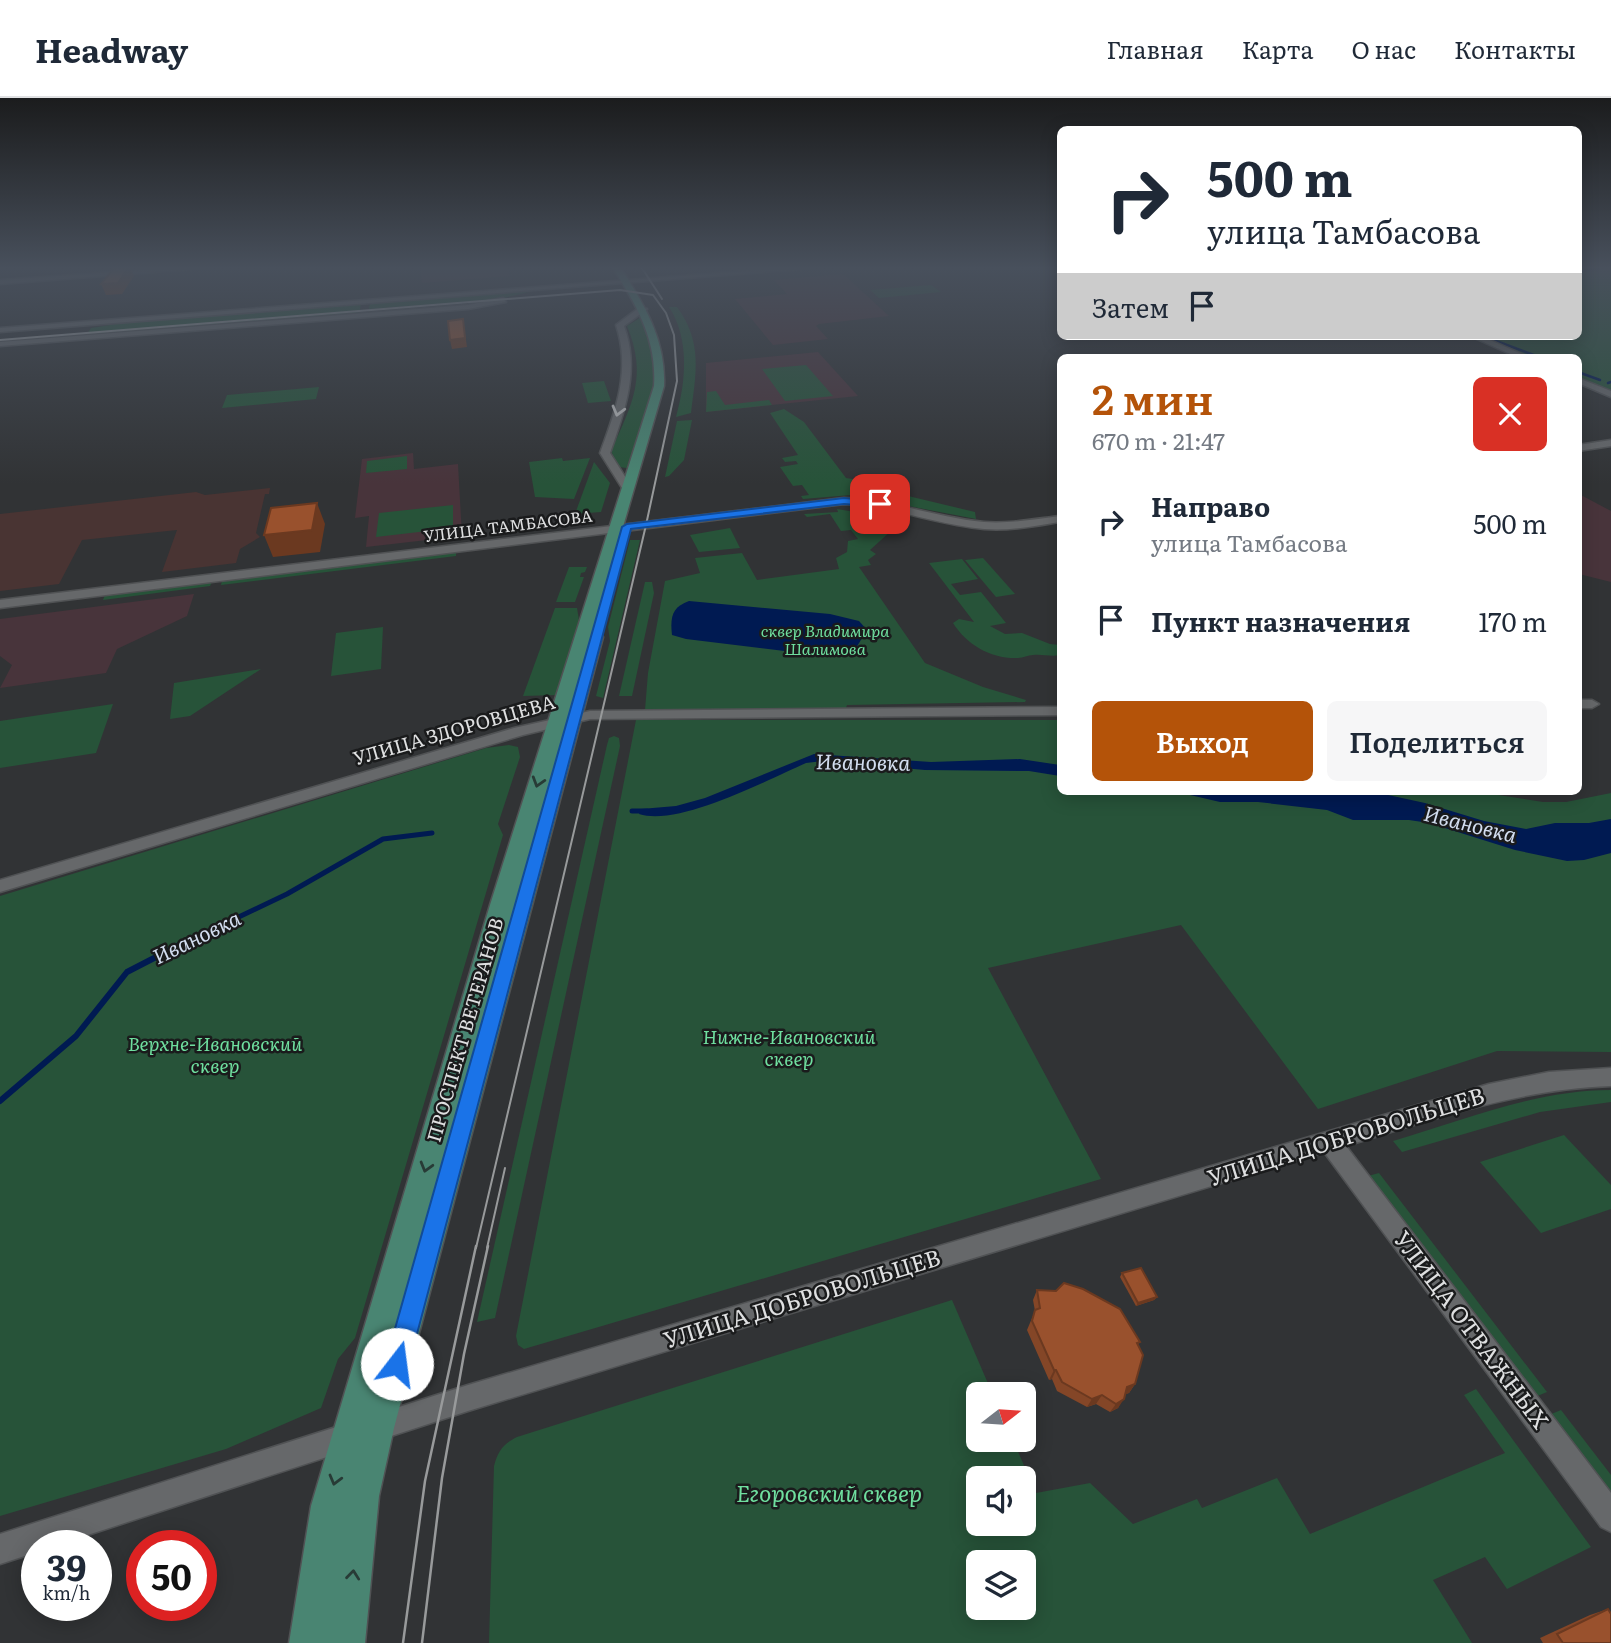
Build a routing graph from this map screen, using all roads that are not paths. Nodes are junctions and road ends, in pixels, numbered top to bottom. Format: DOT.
graph roads {
  1 [pos="25,340"];
  2 [pos="59,340"];
  3 [pos="626,340"];
  4 [pos="656,340"];
  5 [pos="664,340"];
  6 [pos="1484,340"];
  7 [pos="23,343"];
  8 [pos="0,344"];
  9 [pos="1517,354"];
  10 [pos="1582,382"];
  11 [pos="1611,394"];
  12 [pos="1611,443"];
  13 [pos="1582,447"];
  14 [pos="626,486"];
  15 [pos="1057,519"];
  16 [pos="620,528"];
  17 [pos="0,604"];
  18 [pos="1057,711"];
  19 [pos="565,720"];
  20 [pos="0,886"];
  21 [pos="1611,1077"];
  22 [pos="1330,1142"];
  23 [pos="362,1433"];
  24 [pos="1611,1517"];
  25 [pos="0,1549"];
  26 [pos="308,1643"];
  27 [pos="346,1643"];
  1 -- 7 [label="street"];
  2 -- 7 [label="street"];
  3 -- 14 [label="street, one-way"];
  4 -- 14 [label="main road, ПРОСПЕКТ ВЕТЕРАНОВ"];
  5 -- 16 [label="main road, ПРОСПЕКТ ВЕТЕРАНОВ"];
  6 -- 9 [label="street"];
  7 -- 8 [label="street"];
  10 -- 11 [label="street"];
  12 -- 13 [label="street"];
  14 -- 16 [label="main road, ПРОСПЕКТ ВЕТЕРАНОВ"];
  15 -- 16 [label="street, УЛИЦА ТАМБАСОВА"];
  16 -- 17 [label="street, УЛИЦА ТАМБАСОВА"];
  16 -- 19 [label="main road, ПРОСПЕКТ ВЕТЕРАНОВ"];
  18 -- 19 [label="street, УЛИЦА ЗДОРОВЦЕВА"];
  19 -- 20 [label="street, УЛИЦА ЗДОРОВЦЕВА"];
  19 -- 23 [label="main road, ПРОСПЕКТ ВЕТЕРАНОВ"];
  21 -- 22 [label="street, УЛИЦА ДОБРОВОЛЬЦЕВ"];
  22 -- 23 [label="street, УЛИЦА ДОБРОВОЛЬЦЕВ"];
  22 -- 24 [label="street, УЛИЦА ОТВАЖНЫХ"];
  23 -- 25 [label="street, УЛИЦА ДОБРОВОЛЬЦЕВ"];
  23 -- 26 [label="main road, ПРОСПЕКТ ВЕТЕРАНОВ, one-way"];
  27 -- 23 [label="main road, ПРОСПЕКТ ВЕТЕРАНОВ, one-way"];
}
